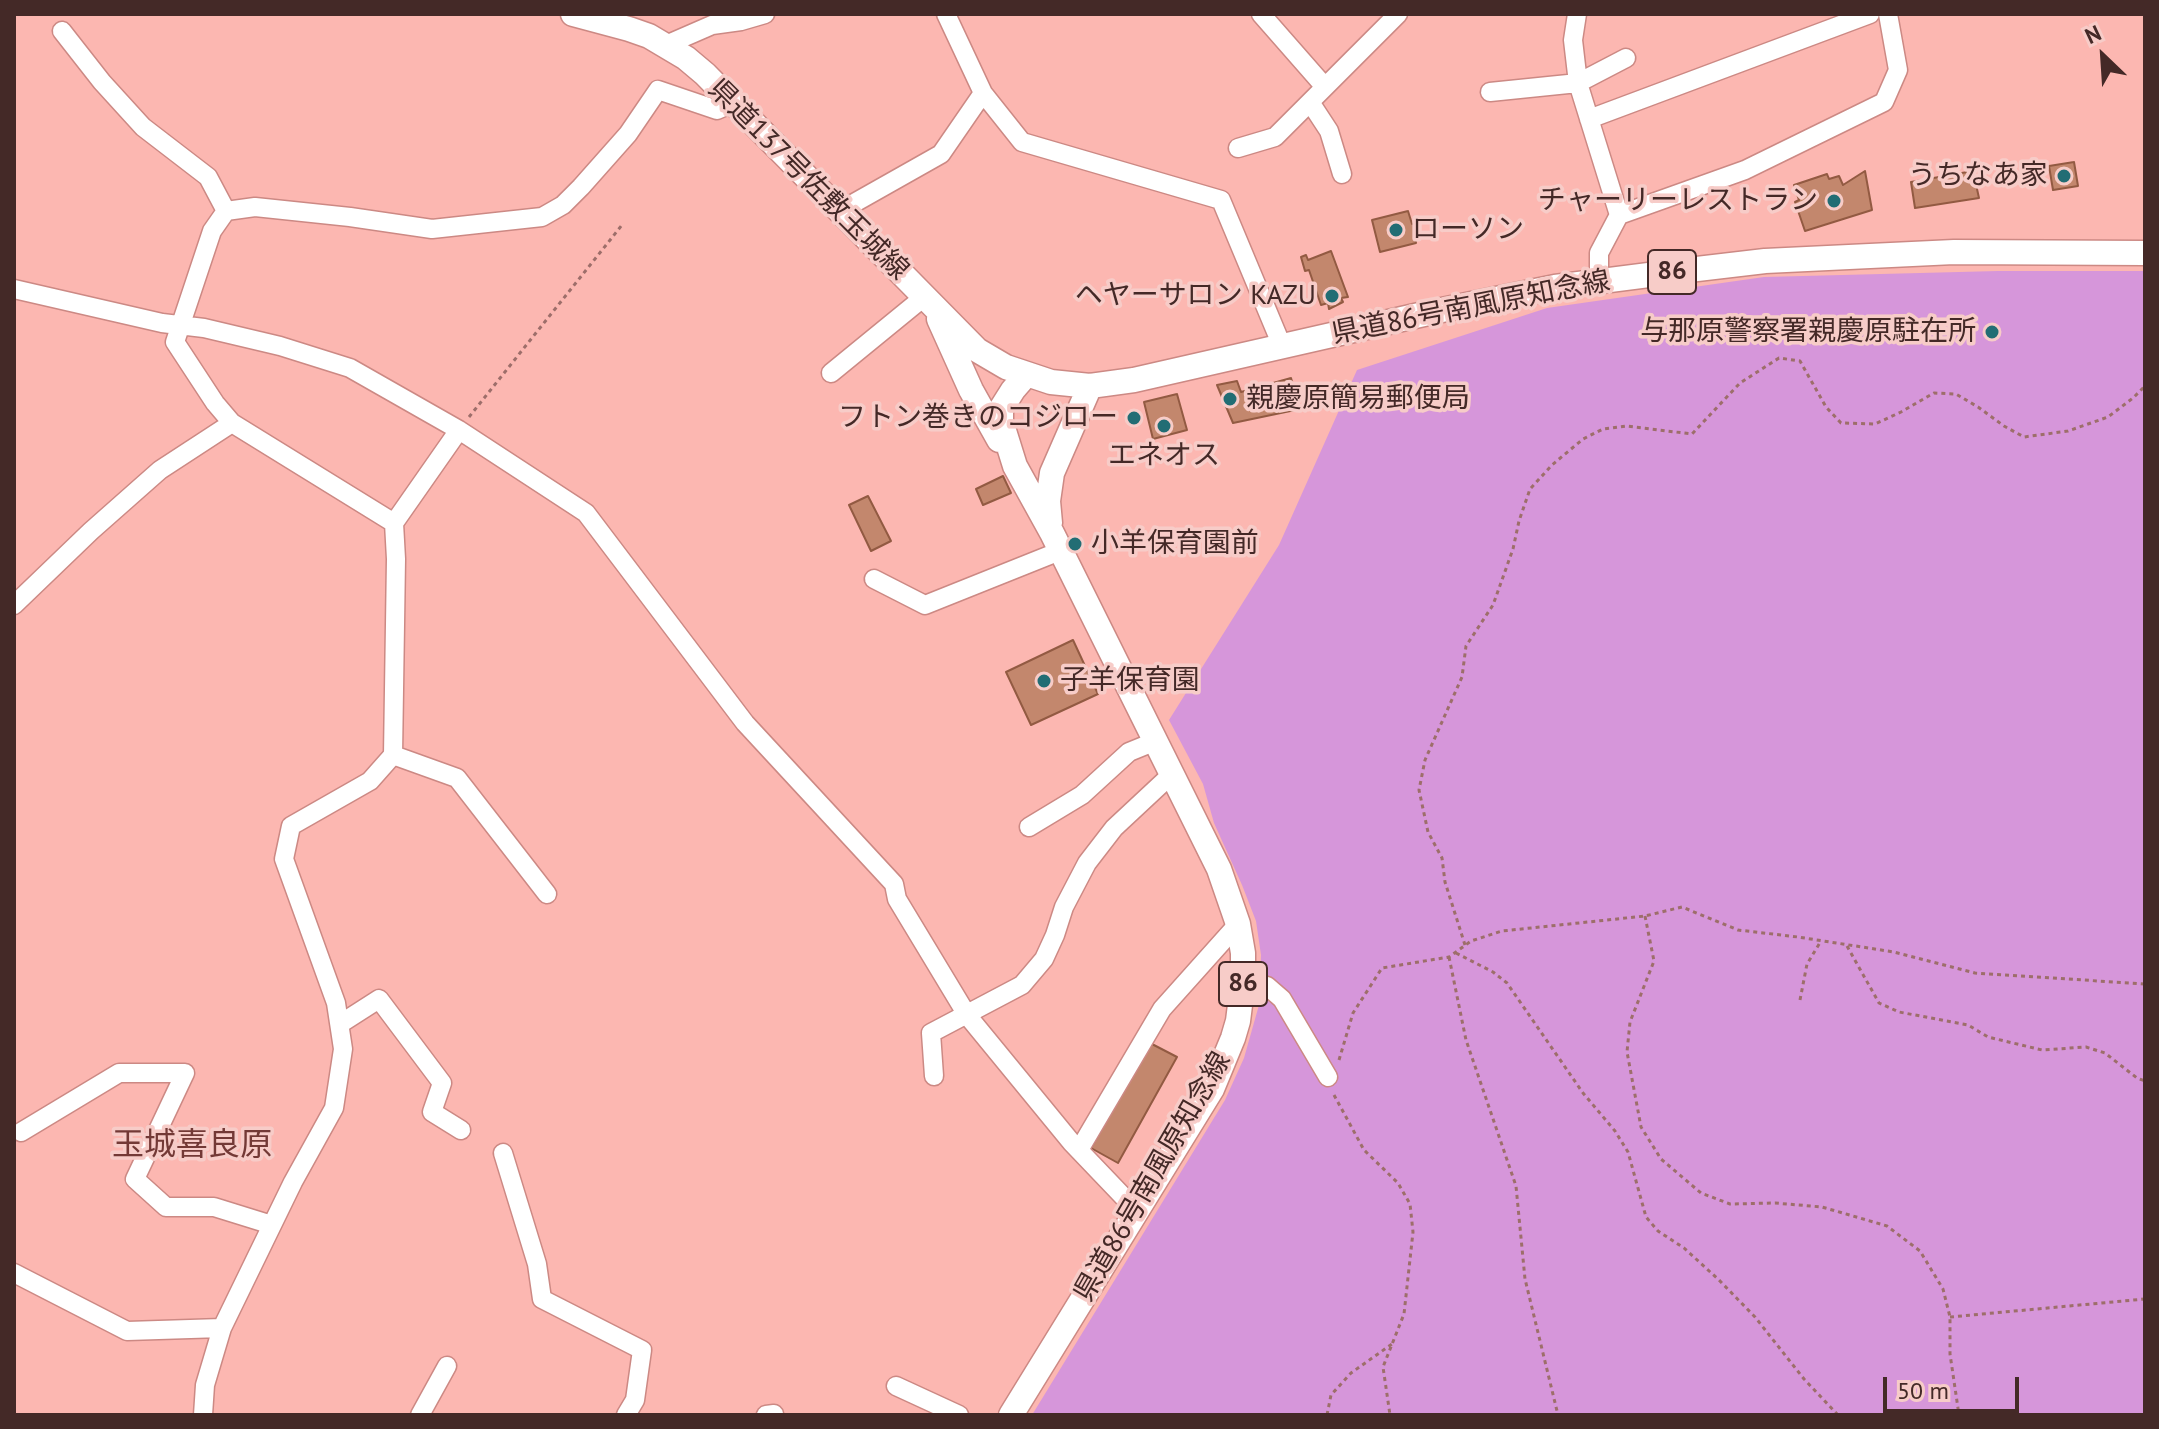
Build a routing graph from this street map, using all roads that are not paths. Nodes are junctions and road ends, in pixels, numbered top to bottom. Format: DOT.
graph roads {
  1 [pos="573,14"];
  2 [pos="765,14"];
  3 [pos="946,14"];
  4 [pos="1261,14"];
  5 [pos="1398,14"];
  6 [pos="1577,14"];
  7 [pos="1870,14"];
  8 [pos="1888,14"];
  9 [pos="711,19"];
  10 [pos="62,31"];
  11 [pos="666,45"];
  12 [pos="1626,58"];
  13 [pos="1578,83"];
  14 [pos="1325,87"];
  15 [pos="1490,92"];
  16 [pos="983,93"];
  17 [pos="1310,102"];
  18 [pos="733,103"];
  19 [pos="1589,119"];
  20 [pos="1238,148"];
  21 [pos="1342,174"];
  22 [pos="226,211"];
  23 [pos="840,211"];
  24 [pos="1619,215"];
  25 [pos="2145,253"];
  26 [pos="1599,281"];
  27 [pos="14,289"];
  28 [pos="930,303"];
  29 [pos="180,323"];
  30 [pos="1282,346"];
  31 [pos="831,373"];
  32 [pos="1026,375"];
  33 [pos="1090,386"];
  34 [pos="232,423"];
  35 [pos="459,430"];
  36 [pos="1015,466"];
  37 [pos="394,523"];
  38 [pos="1056,542"];
  39 [pos="874,579"];
  40 [pos="14,605"];
  41 [pos="1156,741"];
  42 [pos="393,755"];
  43 [pos="1173,773"];
  44 [pos="1029,827"];
  45 [pos="547,894"];
  46 [pos="1238,924"];
  47 [pos="1243,981"];
  48 [pos="967,1015"];
  49 [pos="340,1024"];
  50 [pos="934,1076"];
  51 [pos="1328,1077"];
  52 [pos="461,1130"];
  53 [pos="21,1132"];
  54 [pos="1079,1150"];
  55 [pos="503,1153"];
  56 [pos="1137,1211"];
  57 [pos="272,1225"];
  58 [pos="14,1273"];
  59 [pos="222,1328"];
  60 [pos="447,1366"];
  61 [pos="896,1386"];
  62 [pos="203,1415"];
  63 [pos="420,1415"];
  64 [pos="626,1415"];
  65 [pos="959,1415"];
  66 [pos="1011,1415"];
  1 -- 11 [label="main road, 県道137号佐敷玉城線"];
  2 -- 9 [label="street"];
  3 -- 16 [label="street"];
  4 -- 14 [label="street"];
  5 -- 14 [label="street"];
  6 -- 13 [label="street"];
  7 -- 19 [label="street"];
  8 -- 24 [label="street"];
  9 -- 11 [label="street"];
  10 -- 22 [label="street"];
  11 -- 18 [label="main road, 県道137号佐敷玉城線"];
  12 -- 13 [label="street"];
  13 -- 15 [label="street"];
  13 -- 19 [label="street"];
  14 -- 17 [label="street"];
  16 -- 23 [label="street"];
  16 -- 30 [label="street"];
  17 -- 20 [label="street"];
  17 -- 21 [label="street"];
  18 -- 22 [label="street"];
  18 -- 23 [label="main road, 県道137号佐敷玉城線"];
  19 -- 24 [label="street"];
  22 -- 29 [label="street"];
  23 -- 28 [label="main road, 県道137号佐敷玉城線"];
  24 -- 26 [label="street"];
  25 -- 26 [label="main road, 県道86号南風原知念線 / 86"];
  26 -- 30 [label="main road, 県道86号南風原知念線 / 86"];
  27 -- 29 [label="street"];
  28 -- 31 [label="street"];
  28 -- 32 [label="main road, 県道137号佐敷玉城線"];
  28 -- 36 [label="main road"];
  29 -- 34 [label="street"];
  29 -- 35 [label="street"];
  30 -- 33 [label="main road, 県道86号南風原知念線 / 86"];
  32 -- 33 [label="main road, 県道86号南風原知念線 / 86"];
  32 -- 36 [label="main road, 県道86号南風原知念線 / 86"];
  33 -- 38 [label="main road, 県道86号南風原知念線 / 86"];
  34 -- 37 [label="street"];
  34 -- 40 [label="street"];
  35 -- 37 [label="street"];
  35 -- 48 [label="street"];
  36 -- 38 [label="main road, 県道86号南風原知念線 / 86"];
  37 -- 42 [label="street"];
  38 -- 39 [label="street"];
  38 -- 41 [label="main road, 県道86号南風原知念線 / 86"];
  41 -- 43 [label="main road, 県道86号南風原知念線 / 86"];
  41 -- 44 [label="street"];
  42 -- 45 [label="street"];
  42 -- 49 [label="street"];
  43 -- 46 [label="main road, 県道86号南風原知念線 / 86"];
  43 -- 48 [label="street"];
  46 -- 47 [label="main road, 県道86号南風原知念線 / 86"];
  46 -- 54 [label="street"];
  47 -- 51 [label="street"];
  47 -- 56 [label="main road, 県道86号南風原知念線 / 86"];
  48 -- 50 [label="street"];
  48 -- 54 [label="street"];
  49 -- 52 [label="street"];
  49 -- 57 [label="street"];
  53 -- 57 [label="street"];
  54 -- 56 [label="street"];
  55 -- 64 [label="street"];
  56 -- 66 [label="main road, 県道86号南風原知念線 / 86"];
  57 -- 59 [label="street"];
  58 -- 59 [label="street"];
  59 -- 62 [label="street"];
  60 -- 63 [label="street"];
  61 -- 65 [label="street"];
}
